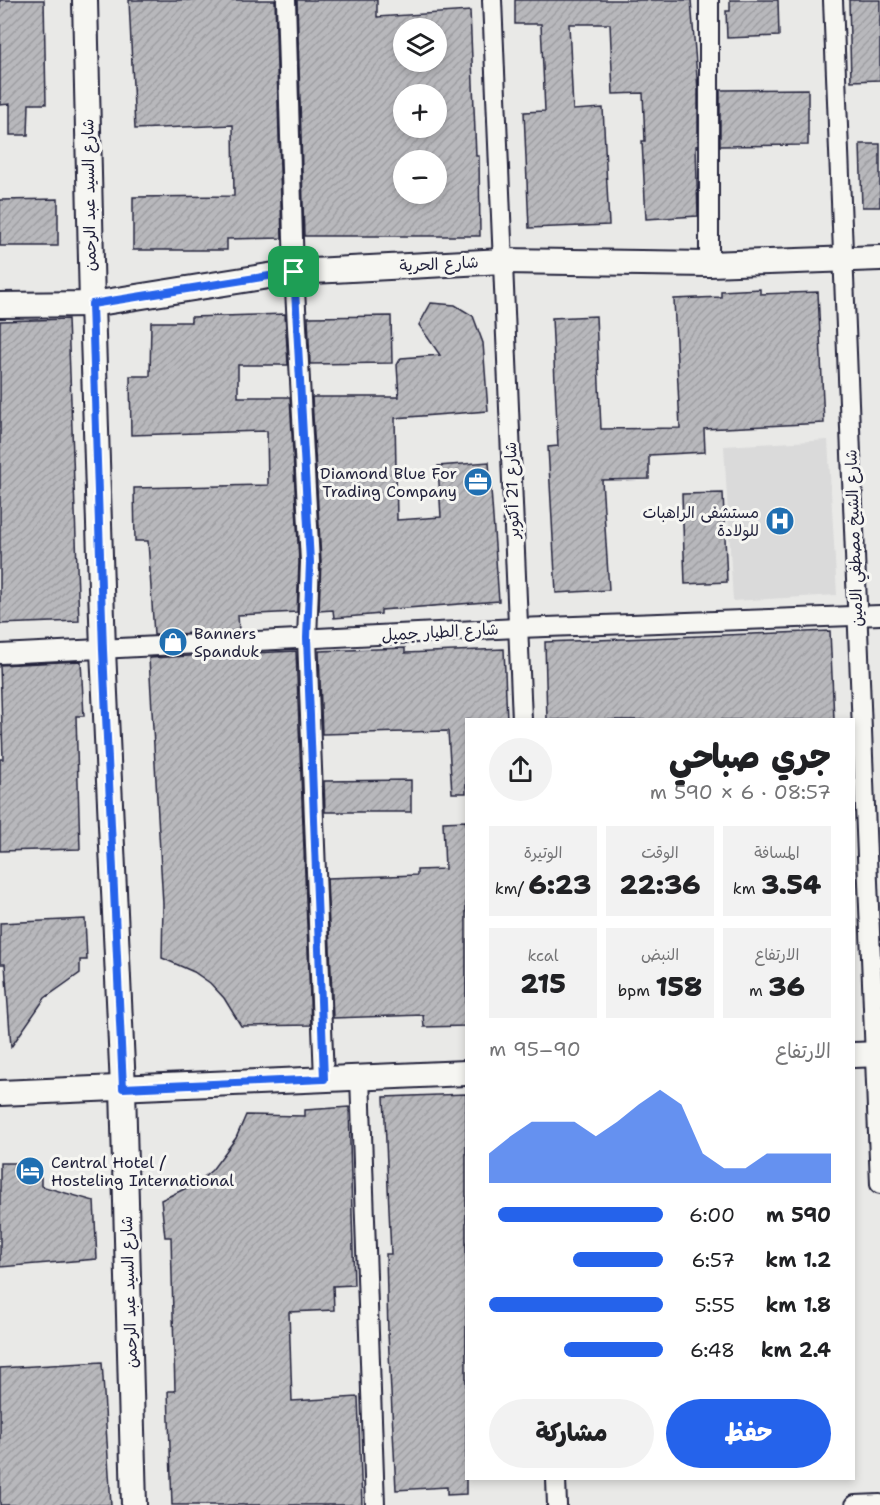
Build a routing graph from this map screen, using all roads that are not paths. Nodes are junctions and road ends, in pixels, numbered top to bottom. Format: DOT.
graph roads {
  1 [pos="85,0"];
  2 [pos="286,0"];
  3 [pos="492,0"];
  4 [pos="709,0"];
  5 [pos="832,0"];
  6 [pos="880,258"];
  7 [pos="843,260"];
  8 [pos="502,261"];
  9 [pos="709,264"];
  10 [pos="294,272"];
  11 [pos="92,304"];
  12 [pos="0,305"];
  13 [pos="880,615"];
  14 [pos="857,616"];
  15 [pos="518,628"];
  16 [pos="307,638"];
  17 [pos="103,650"];
  18 [pos="0,654"];
  19 [pos="522,718"];
  20 [pos="869,1055"];
  21 [pos="465,1072"];
  22 [pos="360,1077"];
  23 [pos="324,1079"];
  24 [pos="123,1088"];
  25 [pos="0,1093"];
  26 [pos="880,1184"];
  27 [pos="556,1480"];
  28 [pos="880,1504"];
  29 [pos="135,1505"];
  30 [pos="375,1505"];
  31 [pos="557,1505"];
  32 [pos="855,1505"];
  1 -- 11 [label="street, شارع السيد عبد الرحمن"];
  2 -- 10 [label="street"];
  3 -- 8 [label="street, شارع 21 أكتوبر"];
  4 -- 9 [label="street"];
  5 -- 7 [label="street, شارع الشيخ مصطفي الامين"];
  6 -- 7 [label="street, شارع الحرية"];
  7 -- 9 [label="street, شارع الحرية"];
  7 -- 14 [label="street, شارع الشيخ مصطفي الامين"];
  8 -- 9 [label="street, شارع الحرية"];
  8 -- 10 [label="street, شارع الحرية"];
  8 -- 15 [label="street, شارع 21 أكتوبر"];
  10 -- 11 [label="street, شارع الحرية"];
  10 -- 16 [label="street"];
  11 -- 12 [label="street, شارع الحرية"];
  11 -- 17 [label="street, شارع السيد عبد الرحمن"];
  13 -- 14 [label="street, شارع الطيار جميل"];
  14 -- 15 [label="street, شارع الطيار جميل"];
  14 -- 20 [label="street, شارع الشيخ مصطفي الامين"];
  15 -- 16 [label="street, شارع الطيار جميل"];
  15 -- 19 [label="street, شارع 21 أكتوبر"];
  16 -- 17 [label="street, شارع الطيار جميل"];
  16 -- 23 [label="street"];
  17 -- 18 [label="street, شارع الطيار جميل"];
  17 -- 24 [label="street, شارع السيد عبد الرحمن"];
  20 -- 26 [label="street, شارع الشيخ مصطفي الامين"];
  21 -- 22 [label="street"];
  22 -- 23 [label="street"];
  22 -- 30 [label="street"];
  23 -- 24 [label="street"];
  24 -- 25 [label="street"];
  24 -- 29 [label="street, شارع السيد عبد الرحمن"];
  27 -- 31 [label="street"];
  28 -- 32 [label="street"];
}
